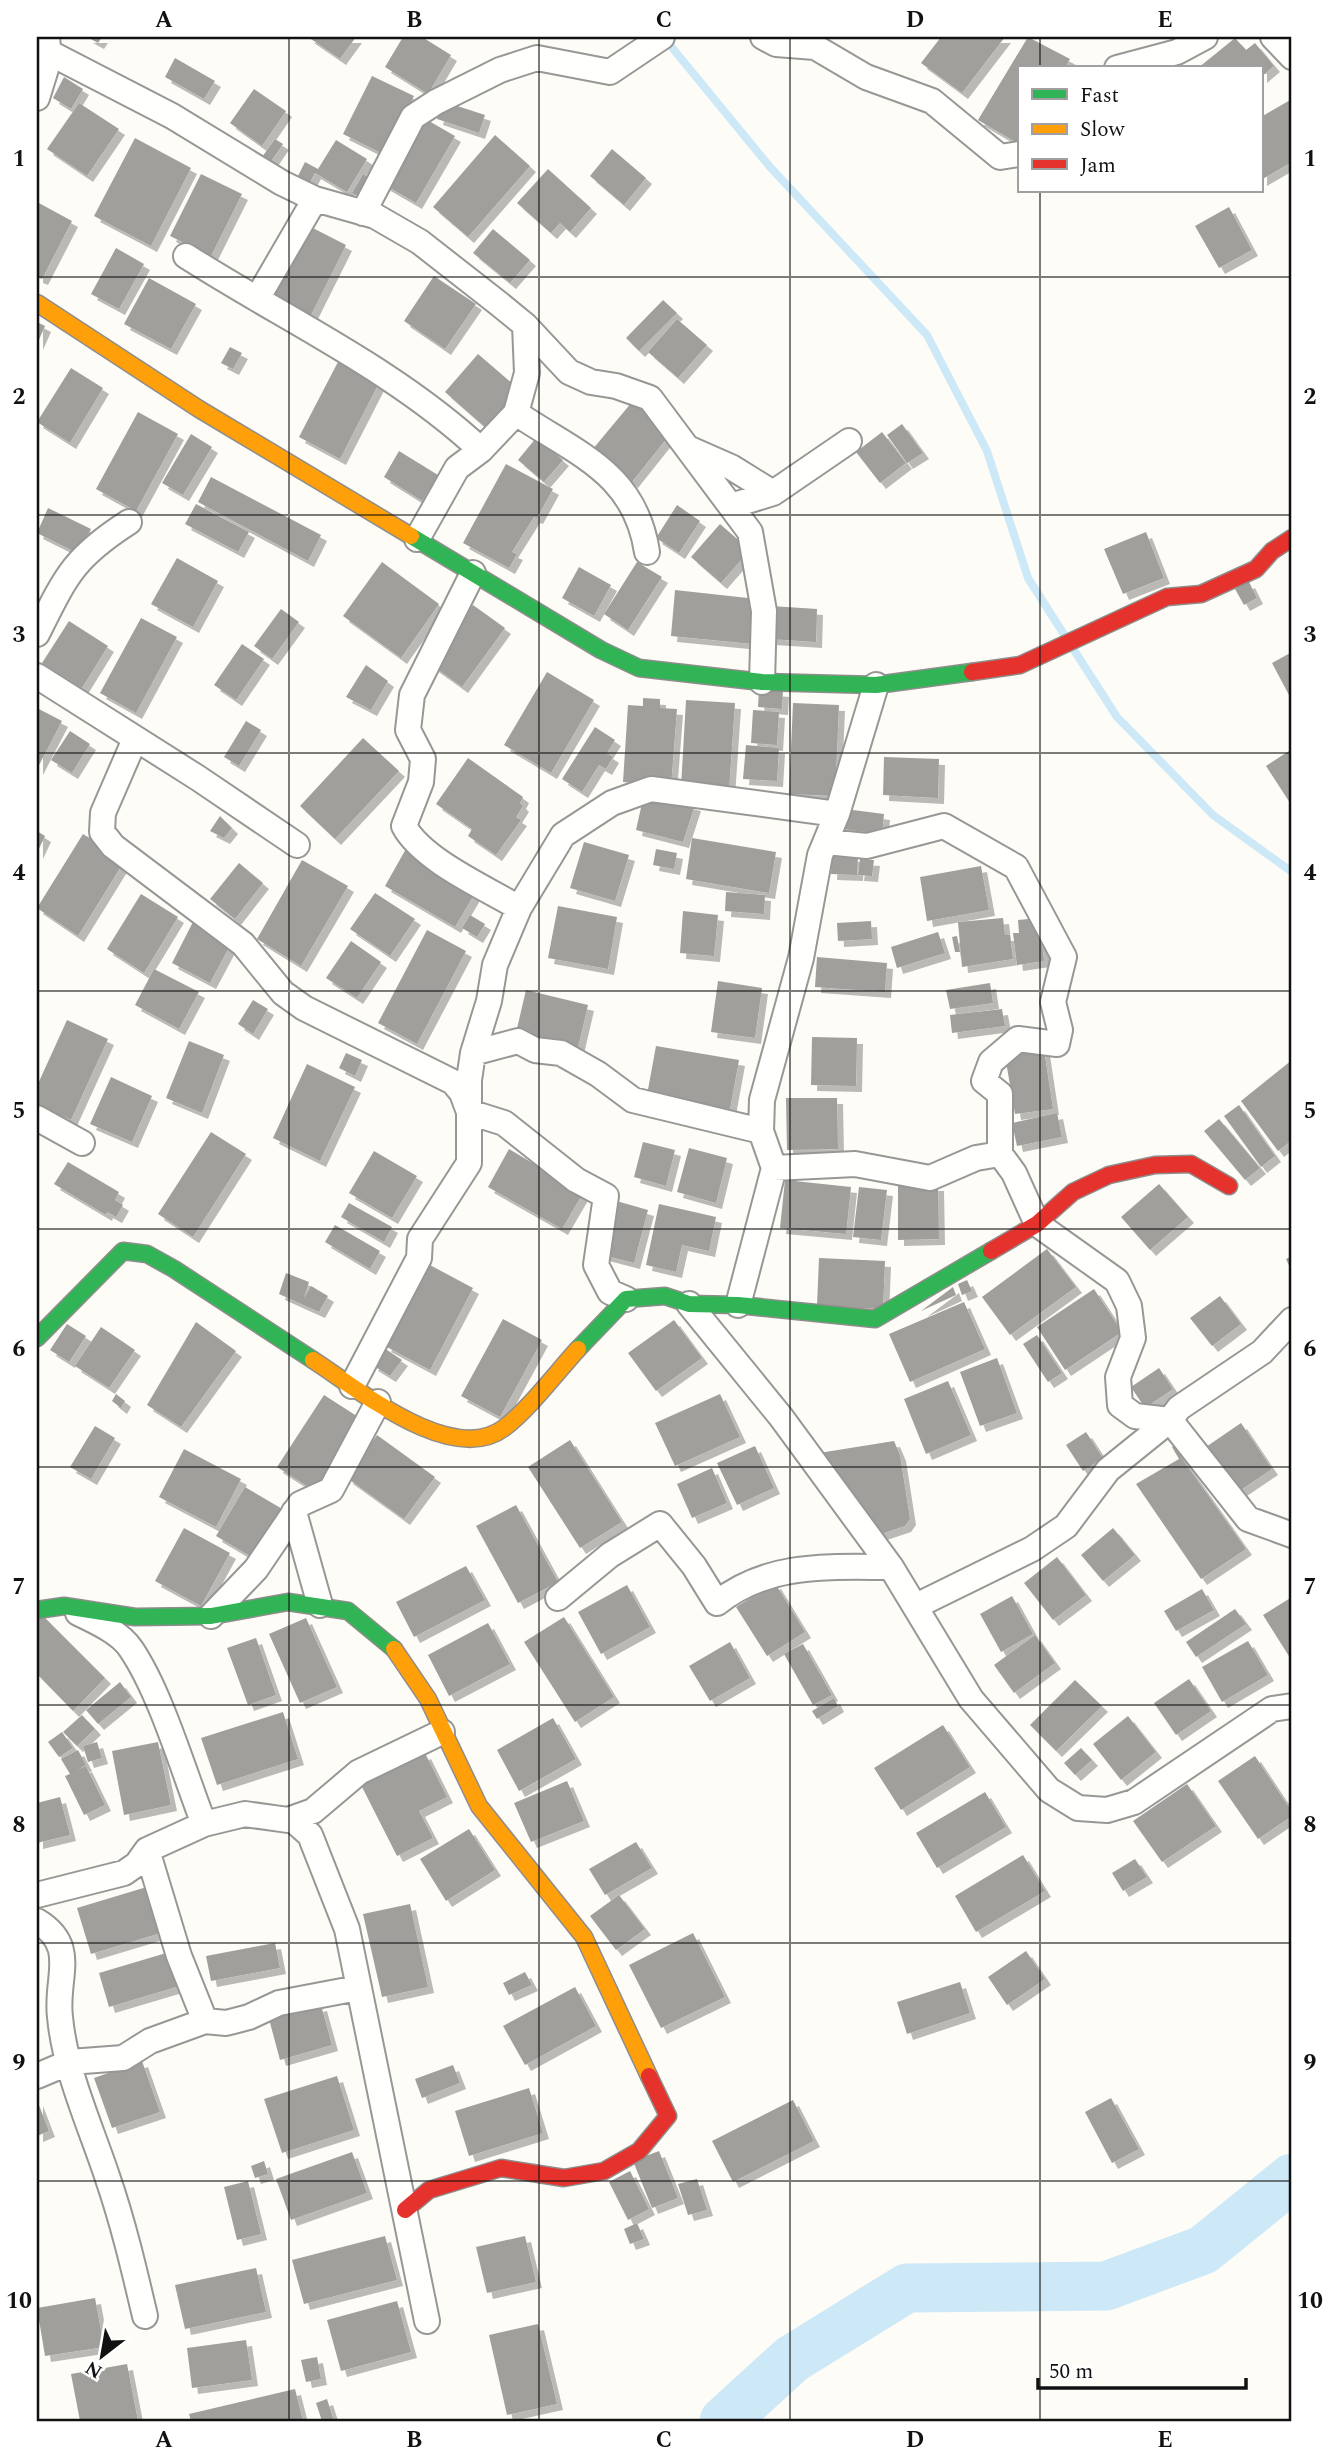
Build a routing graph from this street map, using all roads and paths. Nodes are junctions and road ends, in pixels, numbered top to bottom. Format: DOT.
graph roads {
  1 [pos="662,37"];
  2 [pos="763,37"];
  3 [pos="1205,37"];
  4 [pos="1273,37"];
  5 [pos="48,44"];
  6 [pos="1292,57"];
  7 [pos="1124,66"];
  8 [pos="37,97"];
  9 [pos="1018,154"];
  10 [pos="315,199"];
  11 [pos="363,212"];
  12 [pos="186,256"];
  13 [pos="257,299"];
  14 [pos="37,303"];
  15 [pos="525,325"];
  16 [pos="516,413"];
  17 [pos="849,442"];
  18 [pos="689,449"];
  19 [pos="481,450"];
  20 [pos="773,492"];
  21 [pos="731,506"];
  22 [pos="129,522"];
  23 [pos="1292,538"];
  24 [pos="418,539"];
  25 [pos="647,552"];
  26 [pos="473,573"];
  27 [pos="37,635"];
  28 [pos="37,676"];
  29 [pos="762,682"];
  30 [pos="876,685"];
  31 [pos="135,739"];
  32 [pos="837,814"];
  33 [pos="826,842"];
  34 [pos="297,845"];
  35 [pos="519,908"];
  36 [pos="473,1051"];
  37 [pos="420,1065"];
  38 [pos="469,1112"];
  39 [pos="37,1118"];
  40 [pos="761,1131"];
  41 [pos="82,1143"];
  42 [pos="1000,1154"];
  43 [pos="774,1168"];
  44 [pos="1229,1186"];
  45 [pos="1037,1224"];
  46 [pos="626,1298"];
  47 [pos="689,1304"];
  48 [pos="738,1305"];
  49 [pos="1292,1320"];
  50 [pos="40,1329"];
  51 [pos="352,1386"];
  52 [pos="378,1402"];
  53 [pos="1170,1420"];
  54 [pos="294,1512"];
  55 [pos="1292,1535"];
  56 [pos="891,1567"];
  57 [pos="558,1598"];
  58 [pos="320,1605"];
  59 [pos="916,1605"];
  60 [pos="64,1606"];
  61 [pos="37,1610"];
  62 [pos="211,1616"];
  63 [pos="1292,1706"];
  64 [pos="442,1732"];
  65 [pos="292,1819"];
  66 [pos="204,1824"];
  67 [pos="147,1850"];
  68 [pos="37,1895"];
  69 [pos="37,1921"];
  70 [pos="358,1988"];
  71 [pos="205,2021"];
  72 [pos="71,2062"];
  73 [pos="37,2076"];
  74 [pos="396,2167"];
  75 [pos="429,2190"];
  76 [pos="405,2210"];
  77 [pos="145,2316"];
  78 [pos="426,2321"];
  1 -- 11 [label="street"];
  2 -- 9 [label="street"];
  3 -- 7 [label="street"];
  4 -- 6 [label="street"];
  5 -- 8 [label="street"];
  5 -- 10 [label="street"];
  10 -- 11 [label="street"];
  10 -- 13 [label="street"];
  11 -- 15 [label="street"];
  12 -- 13 [label="street"];
  13 -- 19 [label="street"];
  14 -- 24 [label="street"];
  15 -- 16 [label="street"];
  15 -- 18 [label="street"];
  16 -- 19 [label="street"];
  16 -- 25 [label="street"];
  17 -- 20 [label="street"];
  18 -- 20 [label="street"];
  18 -- 21 [label="street"];
  19 -- 24 [label="street"];
  20 -- 21 [label="street"];
  21 -- 29 [label="street"];
  22 -- 27 [label="street"];
  23 -- 30 [label="street"];
  24 -- 26 [label="street"];
  26 -- 29 [label="street"];
  26 -- 35 [label="street"];
  28 -- 31 [label="street"];
  29 -- 30 [label="street"];
  30 -- 32 [label="street"];
  31 -- 34 [label="street"];
  31 -- 37 [label="street"];
  32 -- 33 [label="street"];
  32 -- 35 [label="street"];
  33 -- 40 [label="street"];
  33 -- 42 [label="street"];
  35 -- 36 [label="street"];
  36 -- 37 [label="street"];
  36 -- 38 [label="street"];
  36 -- 40 [label="street"];
  37 -- 38 [label="street"];
  38 -- 46 [label="street"];
  38 -- 51 [label="street"];
  39 -- 41 [label="street"];
  40 -- 43 [label="street"];
  42 -- 43 [label="street"];
  42 -- 45 [label="street"];
  43 -- 48 [label="street"];
  44 -- 45 [label="street"];
  45 -- 48 [label="street"];
  45 -- 53 [label="street"];
  46 -- 47 [label="street"];
  46 -- 52 [label="street"];
  47 -- 48 [label="street"];
  47 -- 56 [label="street"];
  49 -- 53 [label="street"];
  50 -- 51 [label="street"];
  51 -- 52 [label="street"];
  52 -- 54 [label="street"];
  53 -- 55 [label="street"];
  53 -- 59 [label="street"];
  54 -- 58 [label="street"];
  54 -- 62 [label="street"];
  56 -- 57 [label="street"];
  56 -- 59 [label="street"];
  58 -- 62 [label="street"];
  58 -- 64 [label="street"];
  59 -- 63 [label="street"];
  60 -- 61 [label="street"];
  60 -- 62 [label="street"];
  60 -- 66 [label="street"];
  64 -- 65 [label="street"];
  64 -- 75 [label="street"];
  65 -- 66 [label="street"];
  65 -- 70 [label="street"];
  66 -- 67 [label="street"];
  67 -- 68 [label="street"];
  67 -- 71 [label="street"];
  69 -- 72 [label="street"];
  70 -- 71 [label="street"];
  70 -- 74 [label="street"];
  71 -- 72 [label="street"];
  72 -- 73 [label="street"];
  72 -- 77 [label="street"];
  74 -- 75 [label="street"];
  74 -- 76 [label="street"];
  75 -- 76 [label="street"];
  76 -- 78 [label="street"];
}
